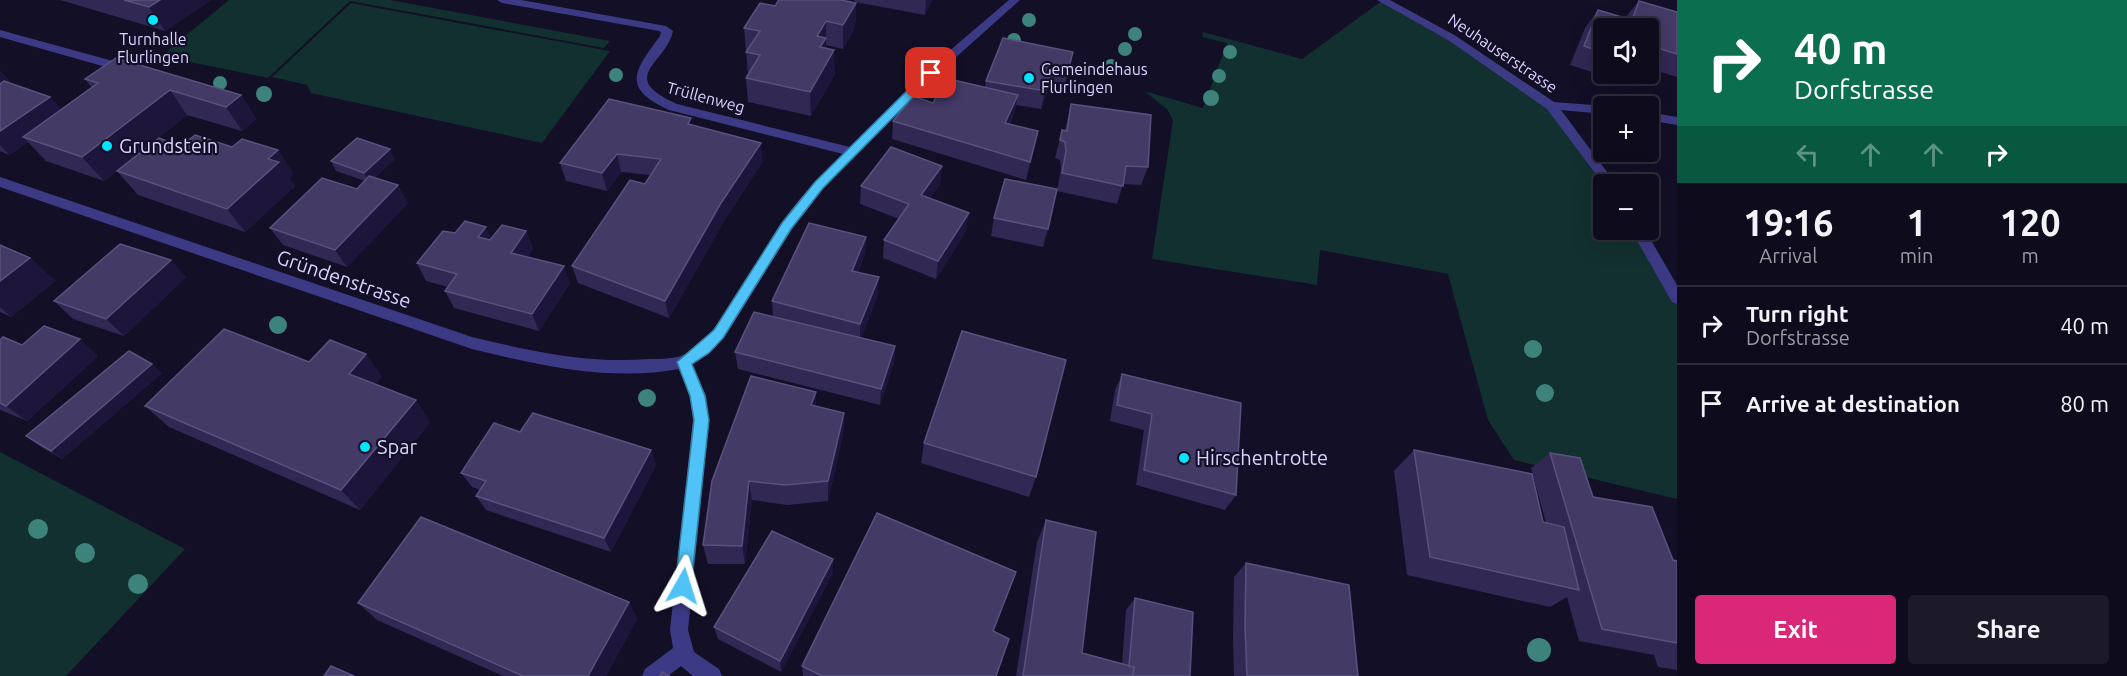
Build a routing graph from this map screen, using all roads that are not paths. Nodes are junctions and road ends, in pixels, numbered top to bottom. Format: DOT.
graph roads {
  1 [pos="501,0"];
  2 [pos="1015,0"];
  3 [pos="1382,0"];
  4 [pos="0,33"];
  5 [pos="138,73"];
  6 [pos="1551,106"];
  7 [pos="1593,108"];
  8 [pos="1659,118"];
  9 [pos="1677,121"];
  10 [pos="853,152"];
  11 [pos="1602,174"];
  12 [pos="0,182"];
  13 [pos="1644,240"];
  14 [pos="1677,298"];
  15 [pos="684,362"];
  16 [pos="682,653"];
  17 [pos="652,676"];
  18 [pos="712,676"];
  1 -- 10 [label="street, Trüllenweg"];
  2 -- 10 [label="street"];
  3 -- 6 [label="street, Neuhauserstrasse"];
  4 -- 5 [label="street"];
  6 -- 7 [label="street"];
  6 -- 11 [label="street, Neuhauserstrasse"];
  8 -- 9 [label="street"];
  10 -- 15 [label="street"];
  12 -- 15 [label="street, Gründenstrasse"];
  13 -- 14 [label="street"];
  15 -- 16 [label="street"];
  16 -- 17 [label="street"];
  16 -- 18 [label="street"];
}
